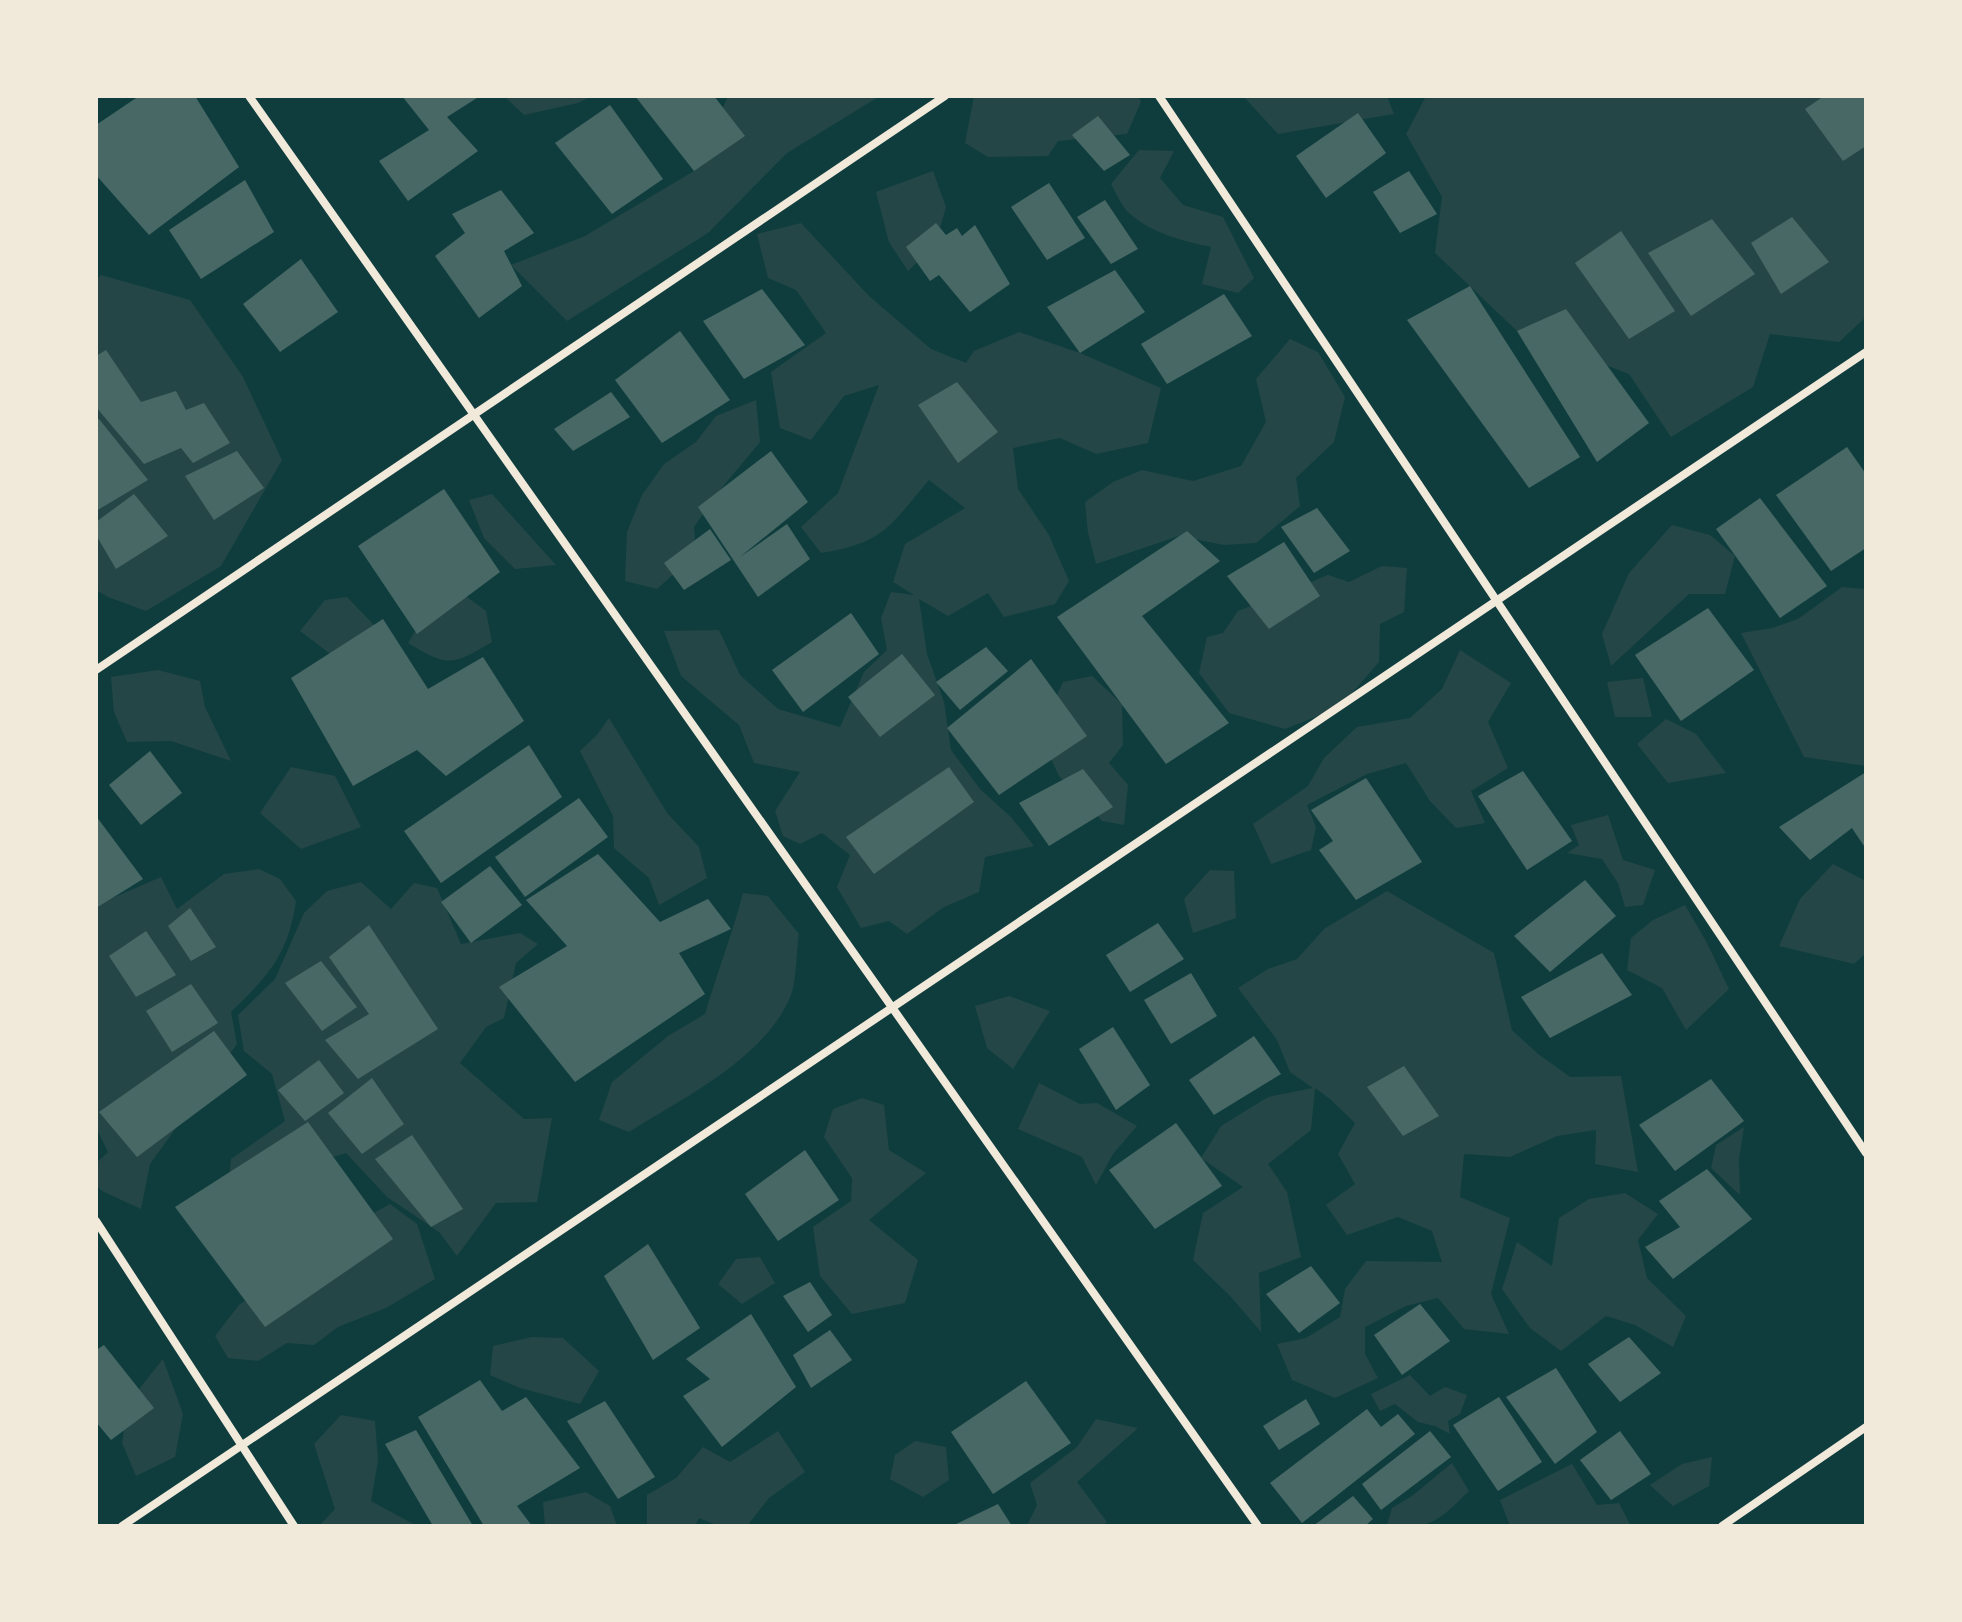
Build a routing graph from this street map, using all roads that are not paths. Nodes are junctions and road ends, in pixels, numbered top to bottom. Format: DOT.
graph roads {
  1 [pos="249,96"];
  2 [pos="945,96"];
  3 [pos="1159,96"];
  4 [pos="1866,352"];
  5 [pos="473,415"];
  6 [pos="1495,602"];
  7 [pos="96,670"];
  8 [pos="891,1008"];
  9 [pos="1866,1153"];
  10 [pos="96,1221"];
  11 [pos="1866,1427"];
  12 [pos="242,1446"];
  13 [pos="122,1526"];
  14 [pos="294,1526"];
  15 [pos="1258,1526"];
  16 [pos="1722,1526"];
  1 -- 5 [label="street"];
  2 -- 5 [label="street"];
  3 -- 6 [label="street"];
  4 -- 6 [label="street"];
  5 -- 7 [label="street"];
  5 -- 8 [label="street"];
  6 -- 8 [label="street"];
  6 -- 9 [label="street"];
  8 -- 12 [label="street"];
  8 -- 15 [label="street"];
  10 -- 12 [label="street"];
  11 -- 16 [label="street"];
  12 -- 13 [label="street"];
  12 -- 14 [label="street"];
}
